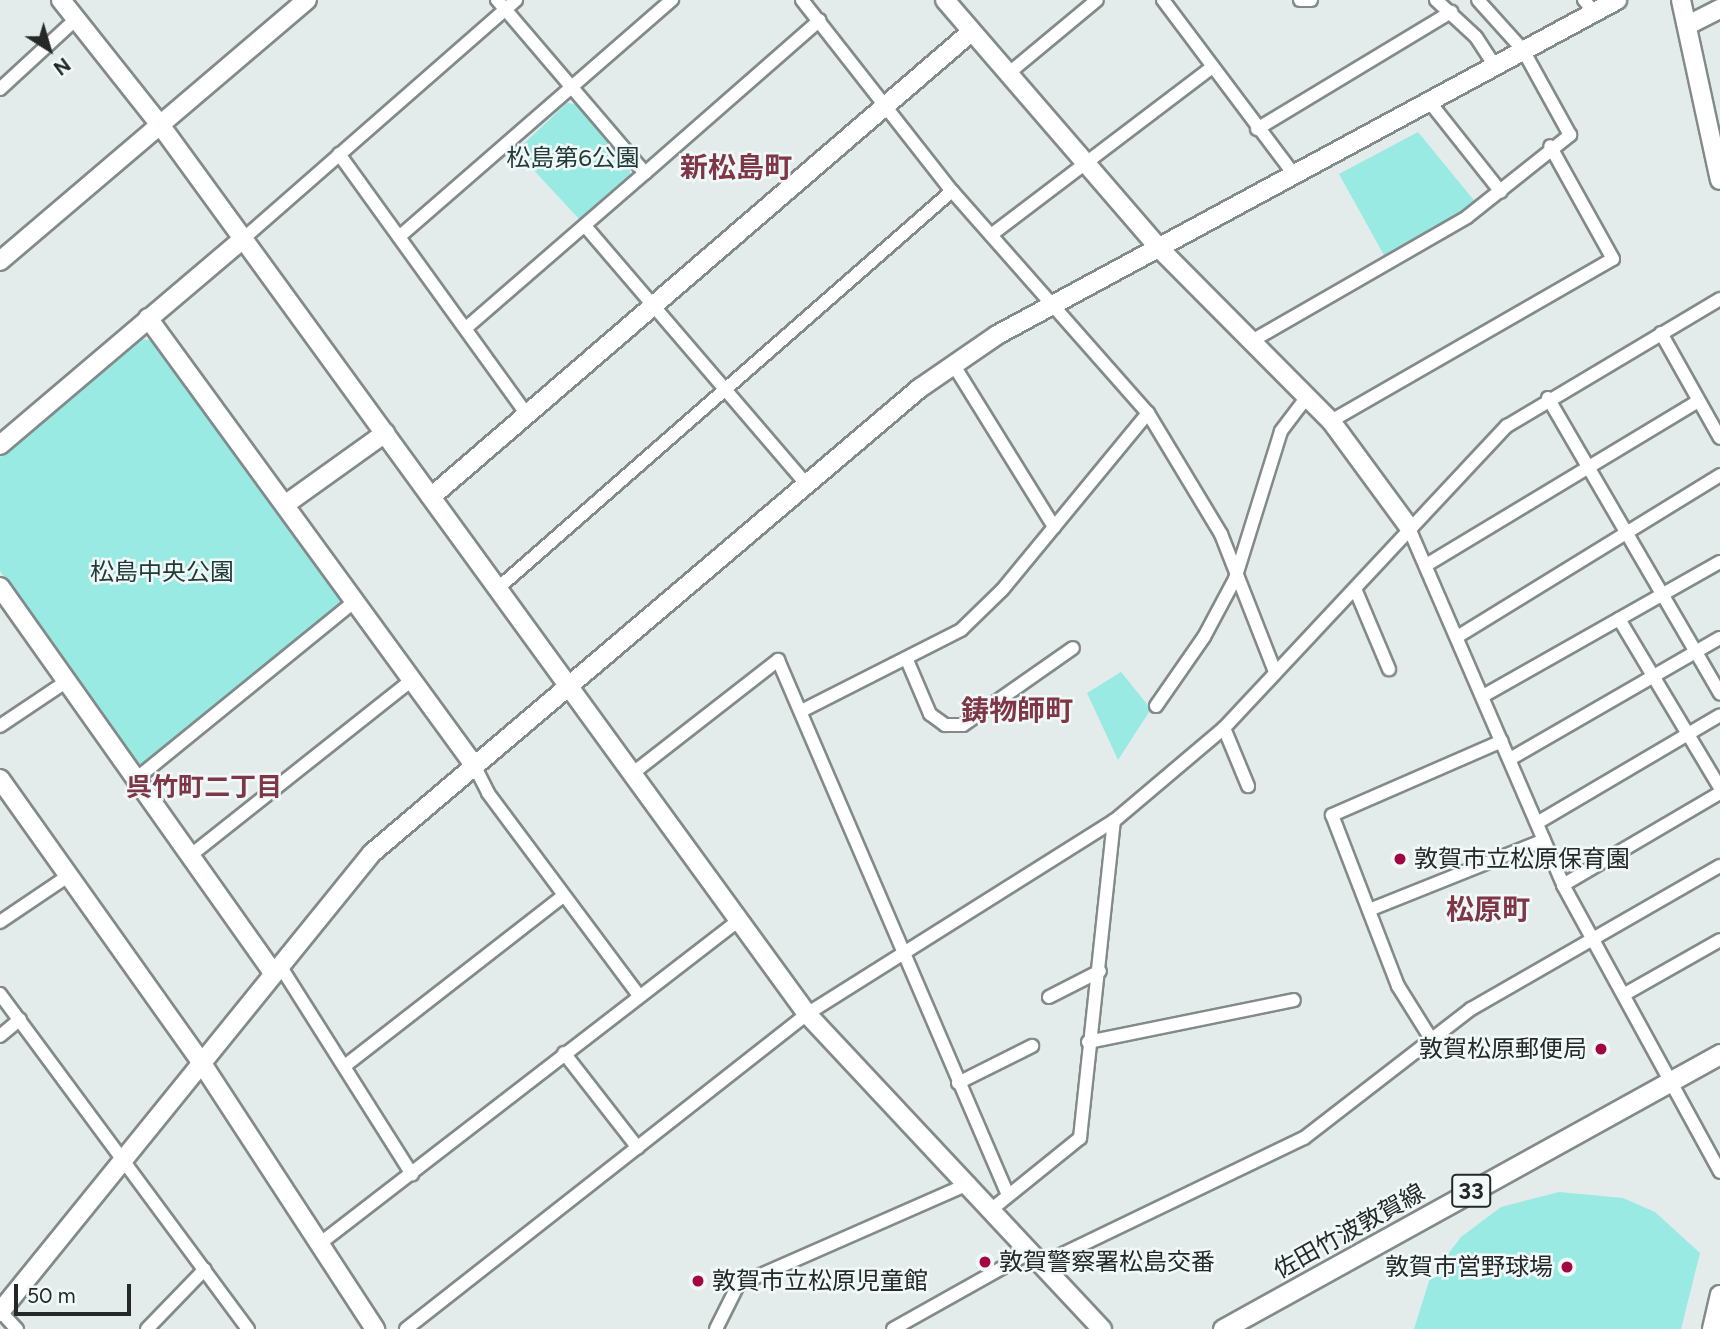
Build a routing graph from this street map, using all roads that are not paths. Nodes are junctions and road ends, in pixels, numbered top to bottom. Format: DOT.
graph roads {
  1 [pos="61,0"];
  2 [pos="307,0"];
  3 [pos="516,0"];
  4 [pos="672,0"];
  5 [pos="802,0"];
  6 [pos="945,0"];
  7 [pos="1097,0"];
  8 [pos="1163,0"];
  9 [pos="1300,0"];
  10 [pos="1311,0"];
  11 [pos="1436,0"];
  12 [pos="1478,0"];
  13 [pos="1617,0"];
  14 [pos="1681,0"];
  15 [pos="501,5"];
  16 [pos="1589,6"];
  17 [pos="1720,9"];
  18 [pos="1451,12"];
  19 [pos="76,19"];
  20 [pos="820,20"];
  21 [pos="1688,25"];
  22 [pos="971,32"];
  23 [pos="1523,50"];
  24 [pos="1495,66"];
  25 [pos="1210,69"];
  26 [pos="1009,73"];
  27 [pos="572,88"];
  28 [pos="0,89"];
  29 [pos="1428,100"];
  30 [pos="889,103"];
  31 [pos="161,126"];
  32 [pos="1257,130"];
  33 [pos="1550,146"];
  34 [pos="339,154"];
  35 [pos="1717,155"];
  36 [pos="1086,164"];
  37 [pos="645,173"];
  38 [pos="1293,173"];
  39 [pos="1720,180"];
  40 [pos="952,191"];
  41 [pos="1502,192"];
  42 [pos="585,226"];
  43 [pos="991,235"];
  44 [pos="399,237"];
  45 [pos="243,239"];
  46 [pos="1158,248"];
  47 [pos="0,261"];
  48 [pos="1720,299"];
  49 [pos="652,305"];
  50 [pos="1051,307"];
  51 [pos="148,318"];
  52 [pos="466,328"];
  53 [pos="1661,333"];
  54 [pos="1251,342"];
  55 [pos="953,364"];
  56 [pos="724,386"];
  57 [pos="1306,398"];
  58 [pos="1548,398"];
  59 [pos="1698,401"];
  60 [pos="1147,413"];
  61 [pos="527,415"];
  62 [pos="1331,421"];
  63 [pos="385,433"];
  64 [pos="1720,438"];
  65 [pos="0,444"];
  66 [pos="1586,468"];
  67 [pos="1720,475"];
  68 [pos="806,484"];
  69 [pos="430,497"];
  70 [pos="286,504"];
  71 [pos="1408,526"];
  72 [pos="1054,527"];
  73 [pos="1625,533"];
  74 [pos="1720,562"];
  75 [pos="1427,564"];
  76 [pos="1235,579"];
  77 [pos="0,587"];
  78 [pos="496,590"];
  79 [pos="1356,591"];
  80 [pos="1662,595"];
  81 [pos="356,600"];
  82 [pos="1619,619"];
  83 [pos="1457,637"];
  84 [pos="1720,638"];
  85 [pos="1073,648"];
  86 [pos="1697,652"];
  87 [pos="907,660"];
  88 [pos="1389,669"];
  89 [pos="1275,672"];
  90 [pos="1652,677"];
  91 [pos="412,679"];
  92 [pos="67,681"];
  93 [pos="570,685"];
  94 [pos="1720,694"];
  95 [pos="1483,696"];
  96 [pos="1156,705"];
  97 [pos="803,710"];
  98 [pos="1720,715"];
  99 [pos="0,726"];
  100 [pos="1224,728"];
  101 [pos="1688,734"];
  102 [pos="1502,741"];
  103 [pos="1510,759"];
  104 [pos="474,765"];
  105 [pos="633,773"];
  106 [pos="0,779"];
  107 [pos="136,779"];
  108 [pos="1248,786"];
  109 [pos="1720,790"];
  110 [pos="1114,821"];
  111 [pos="1537,823"];
  112 [pos="1544,840"];
  113 [pos="191,855"];
  114 [pos="1720,866"];
  115 [pos="68,876"];
  116 [pos="1563,885"];
  117 [pos="562,897"];
  118 [pos="1369,910"];
  119 [pos="739,920"];
  120 [pos="0,922"];
  121 [pos="1595,936"];
  122 [pos="1720,940"];
  123 [pos="900,952"];
  124 [pos="276,968"];
  125 [pos="1100,971"];
  126 [pos="0,994"];
  127 [pos="638,994"];
  128 [pos="1625,994"];
  129 [pos="1049,997"];
  130 [pos="1294,1000"];
  131 [pos="807,1014"];
  132 [pos="20,1019"];
  133 [pos="0,1036"];
  134 [pos="1088,1042"];
  135 [pos="1433,1042"];
  136 [pos="1032,1046"];
  137 [pos="564,1052"];
  138 [pos="1720,1054"];
  139 [pos="201,1062"];
  140 [pos="346,1065"];
  141 [pos="1673,1079"];
  142 [pos="958,1083"];
  143 [pos="638,1148"];
  144 [pos="125,1157"];
  145 [pos="1720,1172"];
  146 [pos="412,1174"];
  147 [pos="970,1184"];
  148 [pos="1008,1195"];
  149 [pos="992,1209"];
  150 [pos="318,1245"];
  151 [pos="1038,1257"];
  152 [pos="205,1269"];
  153 [pos="1720,1295"];
  154 [pos="0,1311"];
  155 [pos="17,1329"];
  156 [pos="147,1329"];
  157 [pos="248,1329"];
  158 [pos="374,1329"];
  159 [pos="406,1329"];
  160 [pos="716,1329"];
  161 [pos="893,1329"];
  162 [pos="1102,1329"];
  163 [pos="1223,1329"];
  164 [pos="1712,1329"];
  1 -- 19 [label="street"];
  2 -- 31 [label="street"];
  3 -- 15 [label="street"];
  4 -- 27 [label="street"];
  5 -- 20 [label="street"];
  6 -- 22 [label="street"];
  7 -- 26 [label="street"];
  8 -- 25 [label="street"];
  9 -- 10 [label="street"];
  11 -- 18 [label="street"];
  12 -- 23 [label="street"];
  13 -- 16 [label="street"];
  14 -- 21 [label="street"];
  15 -- 27 [label="street"];
  15 -- 34 [label="street"];
  16 -- 23 [label="street"];
  17 -- 21 [label="street"];
  18 -- 24 [label="street"];
  18 -- 32 [label="street"];
  19 -- 28 [label="street"];
  19 -- 31 [label="street"];
  20 -- 30 [label="street"];
  20 -- 37 [label="street"];
  21 -- 35 [label="street"];
  22 -- 26 [label="street"];
  22 -- 30 [label="street"];
  23 -- 24 [label="street"];
  23 -- 33 [label="street"];
  24 -- 29 [label="street"];
  25 -- 32 [label="street"];
  25 -- 36 [label="street"];
  26 -- 36 [label="street"];
  27 -- 37 [label="street"];
  27 -- 44 [label="street"];
  29 -- 38 [label="street"];
  29 -- 41 [label="street"];
  30 -- 40 [label="street"];
  30 -- 49 [label="street"];
  31 -- 45 [label="street"];
  31 -- 47 [label="street"];
  32 -- 38 [label="street"];
  33 -- 41 [label="street"];
  33 -- 62 [label="street"];
  34 -- 44 [label="street"];
  34 -- 45 [label="street"];
  35 -- 39 [label="street"];
  36 -- 43 [label="street"];
  36 -- 46 [label="street"];
  37 -- 42 [label="street"];
  38 -- 46 [label="street"];
  40 -- 43 [label="street"];
  40 -- 56 [label="street"];
  41 -- 54 [label="street"];
  42 -- 49 [label="street"];
  42 -- 52 [label="street"];
  43 -- 50 [label="street"];
  44 -- 52 [label="street"];
  45 -- 51 [label="street"];
  45 -- 63 [label="street"];
  46 -- 50 [label="street"];
  46 -- 54 [label="street"];
  48 -- 53 [label="street"];
  49 -- 56 [label="street"];
  49 -- 61 [label="street"];
  50 -- 55 [label="street"];
  50 -- 60 [label="street"];
  51 -- 65 [label="street"];
  51 -- 70 [label="street"];
  52 -- 61 [label="street"];
  53 -- 58 [label="street"];
  53 -- 59 [label="street"];
  54 -- 57 [label="street"];
  55 -- 68 [label="street"];
  55 -- 72 [label="street"];
  56 -- 68 [label="street"];
  56 -- 78 [label="street"];
  57 -- 62 [label="street"];
  57 -- 76 [label="street"];
  58 -- 66 [label="street"];
  58 -- 71 [label="street"];
  59 -- 64 [label="street"];
  59 -- 66 [label="street"];
  60 -- 72 [label="street"];
  60 -- 76 [label="street"];
  61 -- 69 [label="street"];
  62 -- 71 [label="street"];
  63 -- 69 [label="street"];
  63 -- 70 [label="street"];
  66 -- 73 [label="street"];
  66 -- 75 [label="street"];
  67 -- 73 [label="street"];
  68 -- 93 [label="street"];
  69 -- 78 [label="street"];
  70 -- 81 [label="street"];
  71 -- 75 [label="street"];
  71 -- 79 [label="street"];
  72 -- 87 [label="street"];
  73 -- 80 [label="street"];
  73 -- 83 [label="street"];
  74 -- 80 [label="street"];
  75 -- 83 [label="street"];
  76 -- 89 [label="street"];
  76 -- 96 [label="street"];
  77 -- 92 [label="street"];
  78 -- 93 [label="street"];
  79 -- 88 [label="street"];
  79 -- 89 [label="street"];
  80 -- 82 [label="street"];
  80 -- 86 [label="street"];
  81 -- 91 [label="street"];
  81 -- 107 [label="street"];
  82 -- 90 [label="street"];
  82 -- 95 [label="street"];
  83 -- 95 [label="street"];
  84 -- 86 [label="street"];
  85 -- 87 [label="street"];
  86 -- 90 [label="street"];
  86 -- 94 [label="street"];
  87 -- 97 [label="street"];
  89 -- 100 [label="street"];
  90 -- 101 [label="street"];
  90 -- 103 [label="street"];
  91 -- 104 [label="street"];
  91 -- 113 [label="street"];
  92 -- 99 [label="street"];
  92 -- 107 [label="street"];
  93 -- 104 [label="street"];
  93 -- 105 [label="street"];
  95 -- 102 [label="street"];
  97 -- 105 [label="street"];
  97 -- 123 [label="street"];
  98 -- 101 [label="street"];
  100 -- 108 [label="street"];
  100 -- 110 [label="street"];
  101 -- 109 [label="street"];
  101 -- 111 [label="street"];
  102 -- 103 [label="street"];
  102 -- 118 [label="street"];
  103 -- 111 [label="street"];
  104 -- 117 [label="street"];
  104 -- 124 [label="street"];
  105 -- 119 [label="street"];
  106 -- 115 [label="street"];
  107 -- 113 [label="street"];
  109 -- 116 [label="street"];
  110 -- 123 [label="street"];
  110 -- 125 [label="street"];
  111 -- 112 [label="street"];
  112 -- 116 [label="street"];
  112 -- 118 [label="street"];
  113 -- 124 [label="street"];
  114 -- 121 [label="street"];
  115 -- 120 [label="street"];
  115 -- 139 [label="street"];
  116 -- 121 [label="street"];
  117 -- 127 [label="street"];
  117 -- 140 [label="street"];
  118 -- 135 [label="street"];
  119 -- 127 [label="street"];
  119 -- 131 [label="street"];
  121 -- 128 [label="street"];
  121 -- 135 [label="street"];
  122 -- 128 [label="street"];
  123 -- 131 [label="street"];
  123 -- 142 [label="street"];
  124 -- 139 [label="street"];
  124 -- 140 [label="street"];
  125 -- 129 [label="street"];
  125 -- 134 [label="street"];
  126 -- 132 [label="street"];
  127 -- 137 [label="street"];
  128 -- 141 [label="street"];
  130 -- 134 [label="street"];
  131 -- 143 [label="street"];
  131 -- 147 [label="street"];
  132 -- 133 [label="street"];
  132 -- 144 [label="street"];
  134 -- 148 [label="street"];
  135 -- 151 [label="street"];
  136 -- 142 [label="street"];
  137 -- 143 [label="street"];
  137 -- 146 [label="street"];
  138 -- 141 [label="main road, 佐田竹波敦賀線 / 33"];
  139 -- 144 [label="street"];
  139 -- 150 [label="street"];
  140 -- 146 [label="street"];
  141 -- 145 [label="street"];
  141 -- 163 [label="main road, 佐田竹波敦賀線 / 33"];
  142 -- 148 [label="street"];
  143 -- 159 [label="street"];
  144 -- 152 [label="street"];
  144 -- 154 [label="street"];
  146 -- 150 [label="street"];
  147 -- 149 [label="street"];
  147 -- 160 [label="street"];
  148 -- 149 [label="street"];
  149 -- 151 [label="street"];
  150 -- 158 [label="street"];
  151 -- 161 [label="street"];
  151 -- 162 [label="street"];
  152 -- 156 [label="street"];
  152 -- 157 [label="street"];
  153 -- 164 [label="street"];
  154 -- 155 [label="street"];
}
